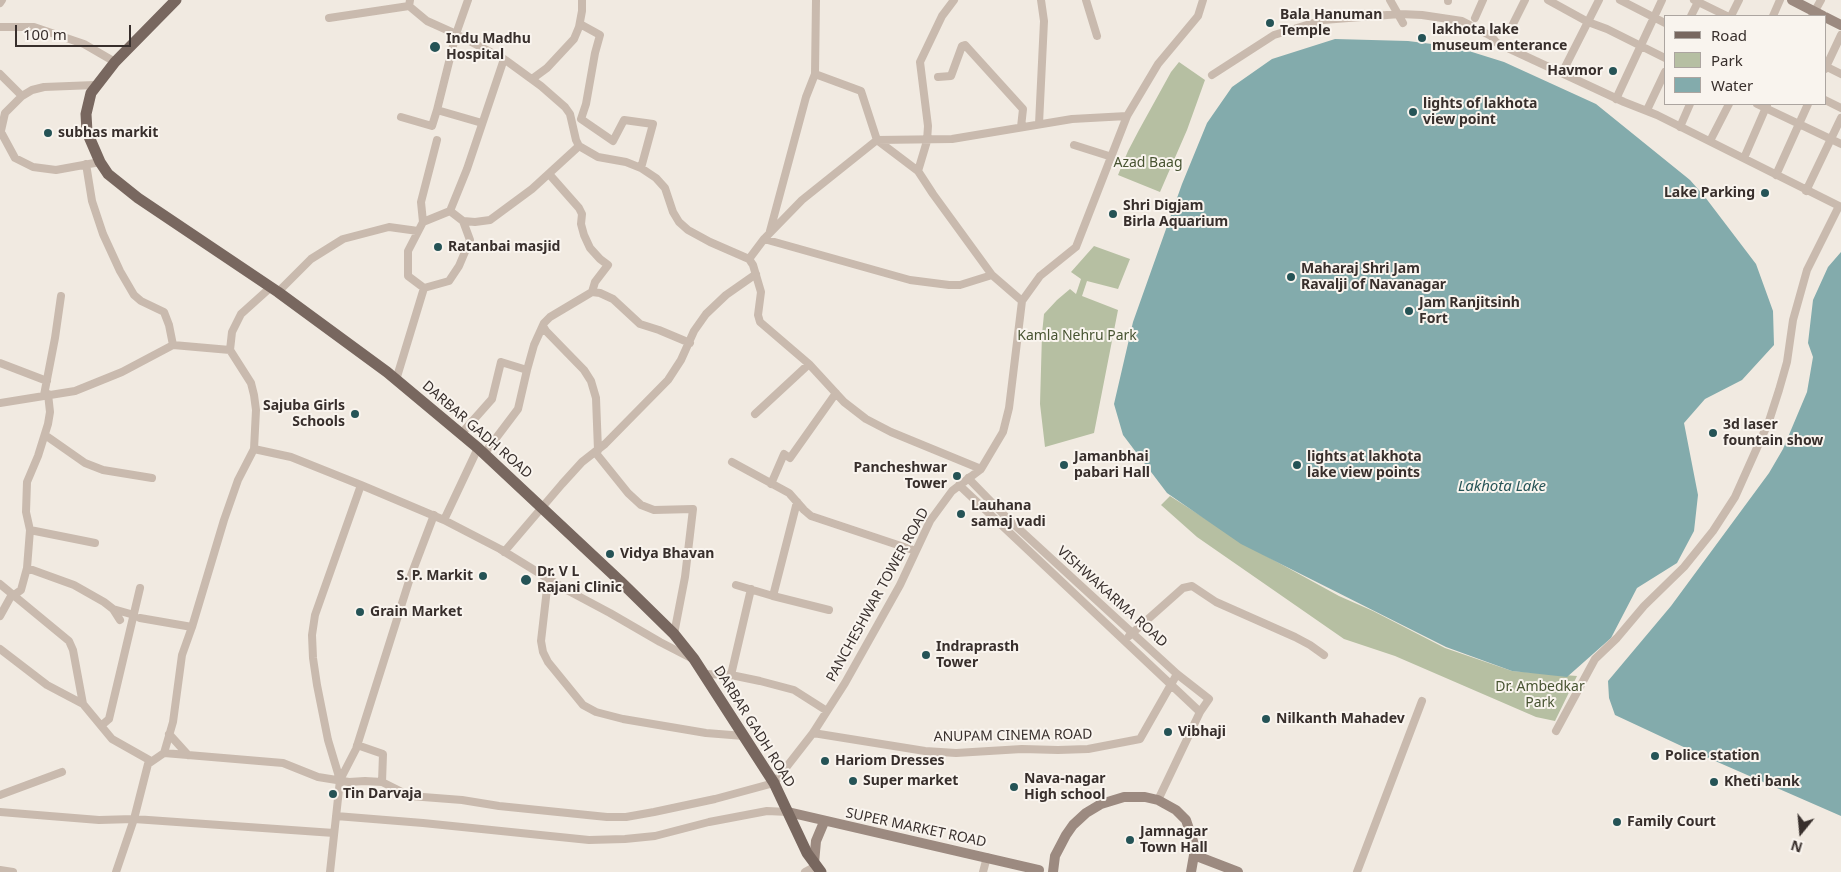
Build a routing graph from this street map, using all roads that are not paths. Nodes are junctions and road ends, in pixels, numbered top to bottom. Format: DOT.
graph roads {
  1 [pos="176,0"];
  2 [pos="468,0"];
  3 [pos="582,0"];
  4 [pos="816,0"];
  5 [pos="954,0"];
  6 [pos="1041,0"];
  7 [pos="1086,0"];
  8 [pos="1203,0"];
  9 [pos="1390,0"];
  10 [pos="1483,0"];
  11 [pos="1524,0"];
  12 [pos="1548,0"];
  13 [pos="1599,0"];
  14 [pos="1620,0"];
  15 [pos="1662,0"];
  16 [pos="1740,0"];
  17 [pos="1780,0"];
  18 [pos="1792,0"];
  19 [pos="1821,0"];
  20 [pos="1697,1"];
  21 [pos="410,3"];
  22 [pos="1398,14"];
  23 [pos="1691,15"];
  24 [pos="1725,15"];
  25 [pos="1732,15"];
  26 [pos="1773,15"];
  27 [pos="1819,15"];
  28 [pos="1653,17"];
  29 [pos="330,18"];
  30 [pos="1475,18"];
  31 [pos="1826,18"];
  32 [pos="1588,22"];
  33 [pos="1664,22"];
  34 [pos="1403,23"];
  35 [pos="580,24"];
  36 [pos="1841,25"];
  37 [pos="0,27"];
  38 [pos="1511,28"];
  39 [pos="456,34"];
  40 [pos="1841,35"];
  41 [pos="1097,36"];
  42 [pos="1640,46"];
  43 [pos="1664,58"];
  44 [pos="504,59"];
  45 [pos="115,62"];
  46 [pos="1826,65"];
  47 [pos="1826,67"];
  48 [pos="0,74"];
  49 [pos="814,74"];
  50 [pos="1562,74"];
  51 [pos="1664,74"];
  52 [pos="1841,74"];
  53 [pos="1212,75"];
  54 [pos="938,77"];
  55 [pos="532,79"];
  56 [pos="95,85"];
  57 [pos="22,96"];
  58 [pos="1616,99"];
  59 [pos="1826,100"];
  60 [pos="1690,105"];
  61 [pos="1728,105"];
  62 [pos="1808,105"];
  63 [pos="1766,106"];
  64 [pos="1841,108"];
  65 [pos="437,110"];
  66 [pos="1646,110"];
  67 [pos="1127,116"];
  68 [pos="401,117"];
  69 [pos="1841,118"];
  70 [pos="482,123"];
  71 [pos="1039,124"];
  72 [pos="1799,124"];
  73 [pos="1021,127"];
  74 [pos="1680,127"];
  75 [pos="1,134"];
  76 [pos="1831,139"];
  77 [pos="437,140"];
  78 [pos="877,140"];
  79 [pos="928,141"];
  80 [pos="1710,141"];
  81 [pos="1841,144"];
  82 [pos="1074,145"];
  83 [pos="579,146"];
  84 [pos="1112,157"];
  85 [pos="1744,158"];
  86 [pos="100,162"];
  87 [pos="86,164"];
  88 [pos="641,168"];
  89 [pos="918,171"];
  90 [pos="549,174"];
  91 [pos="1776,175"];
  92 [pos="1807,190"];
  93 [pos="1840,207"];
  94 [pos="450,212"];
  95 [pos="463,221"];
  96 [pos="422,222"];
  97 [pos="418,231"];
  98 [pos="767,236"];
  99 [pos="749,259"];
  100 [pos="756,274"];
  101 [pos="992,275"];
  102 [pos="424,288"];
  103 [pos="275,290"];
  104 [pos="592,292"];
  105 [pos="61,296"];
  106 [pos="1022,301"];
  107 [pos="543,326"];
  108 [pos="690,343"];
  109 [pos="173,345"];
  110 [pos="230,350"];
  111 [pos="0,363"];
  112 [pos="809,364"];
  113 [pos="527,370"];
  114 [pos="396,380"];
  115 [pos="47,381"];
  116 [pos="836,393"];
  117 [pos="46,395"];
  118 [pos="0,403"];
  119 [pos="755,414"];
  120 [pos="461,434"];
  121 [pos="45,435"];
  122 [pos="254,448"];
  123 [pos="481,451"];
  124 [pos="597,451"];
  125 [pos="732,462"];
  126 [pos="980,469"];
  127 [pos="152,478"];
  128 [pos="968,478"];
  129 [pos="361,484"];
  130 [pos="771,484"];
  131 [pos="959,485"];
  132 [pos="797,502"];
  133 [pos="542,508"];
  134 [pos="434,514"];
  135 [pos="444,520"];
  136 [pos="30,530"];
  137 [pos="95,543"];
  138 [pos="916,551"];
  139 [pos="504,552"];
  140 [pos="27,568"];
  141 [pos="548,580"];
  142 [pos="0,584"];
  143 [pos="736,585"];
  144 [pos="140,588"];
  145 [pos="751,590"];
  146 [pos="13,596"];
  147 [pos="773,596"];
  148 [pos="113,609"];
  149 [pos="829,610"];
  150 [pos="0,616"];
  151 [pos="137,616"];
  152 [pos="120,620"];
  153 [pos="192,627"];
  154 [pos="1133,633"];
  155 [pos="674,634"];
  156 [pos="1125,640"];
  157 [pos="0,649"];
  158 [pos="1324,655"];
  159 [pos="694,659"];
  160 [pos="704,674"];
  161 [pos="1177,674"];
  162 [pos="731,675"];
  163 [pos="1171,684"];
  164 [pos="1422,701"];
  165 [pos="83,704"];
  166 [pos="827,711"];
  167 [pos="1200,712"];
  168 [pos="102,725"];
  169 [pos="1556,730"];
  170 [pos="813,733"];
  171 [pos="169,734"];
  172 [pos="744,736"];
  173 [pos="357,745"];
  174 [pos="164,753"];
  175 [pos="188,755"];
  176 [pos="152,761"];
  177 [pos="62,772"];
  178 [pos="340,780"];
  179 [pos="382,782"];
  180 [pos="774,783"];
  181 [pos="0,795"];
  182 [pos="1158,800"];
  183 [pos="0,812"];
  184 [pos="788,812"];
  185 [pos="336,816"];
  186 [pos="134,819"];
  187 [pos="824,822"];
  188 [pos="334,833"];
  189 [pos="1194,855"];
  190 [pos="1054,856"];
  191 [pos="987,857"];
  192 [pos="817,867"];
  193 [pos="0,870"];
  194 [pos="1039,871"];
  195 [pos="1193,871"];
  196 [pos="13,872"];
  197 [pos="116,872"];
  198 [pos="330,872"];
  199 [pos="805,872"];
  200 [pos="983,872"];
  201 [pos="1053,872"];
  202 [pos="1238,872"];
  203 [pos="1357,872"];
  1 -- 45 [label="main road"];
  2 -- 39 [label="street"];
  3 -- 35 [label="street"];
  4 -- 49 [label="street"];
  5 -- 79 [label="street"];
  6 -- 71 [label="street"];
  7 -- 41 [label="street"];
  8 -- 67 [label="street, PANCHESHWAR TOWER ROAD"];
  9 -- 22 [label="street"];
  10 -- 30 [label="street"];
  11 -- 38 [label="street"];
  12 -- 32 [label="street"];
  13 -- 32 [label="street"];
  14 -- 28 [label="street"];
  15 -- 28 [label="street"];
  16 -- 25 [label="street"];
  17 -- 26 [label="street"];
  18 -- 27 [label="main road"];
  19 -- 27 [label="street"];
  20 -- 23 [label="street"];
  20 -- 24 [label="street"];
  21 -- 29 [label="street"];
  21 -- 39 [label="street"];
  22 -- 34 [label="street"];
  22 -- 50 [label="street"];
  22 -- 53 [label="street"];
  28 -- 33 [label="street"];
  28 -- 42 [label="street"];
  31 -- 36 [label="main road"];
  32 -- 42 [label="street"];
  32 -- 50 [label="street"];
  35 -- 55 [label="street"];
  35 -- 88 [label="street"];
  37 -- 45 [label="street"];
  39 -- 44 [label="street"];
  39 -- 65 [label="street"];
  40 -- 46 [label="street"];
  42 -- 43 [label="street"];
  42 -- 58 [label="street"];
  44 -- 55 [label="street"];
  44 -- 70 [label="street"];
  45 -- 56 [label="main road"];
  47 -- 52 [label="street"];
  48 -- 57 [label="street"];
  49 -- 78 [label="street"];
  49 -- 98 [label="street"];
  50 -- 58 [label="street"];
  51 -- 66 [label="street"];
  54 -- 73 [label="street"];
  55 -- 83 [label="street"];
  56 -- 57 [label="street"];
  56 -- 86 [label="main road, DARBAR GADH ROAD"];
  57 -- 75 [label="street"];
  58 -- 66 [label="street"];
  59 -- 64 [label="street"];
  60 -- 74 [label="street"];
  61 -- 80 [label="street"];
  62 -- 72 [label="street"];
  63 -- 72 [label="street"];
  63 -- 85 [label="street"];
  65 -- 68 [label="street"];
  65 -- 70 [label="street"];
  66 -- 74 [label="street"];
  67 -- 71 [label="street"];
  67 -- 84 [label="street, PANCHESHWAR TOWER ROAD"];
  69 -- 76 [label="street"];
  70 -- 94 [label="street"];
  71 -- 73 [label="street"];
  72 -- 76 [label="street"];
  72 -- 91 [label="street"];
  73 -- 79 [label="street"];
  74 -- 80 [label="street"];
  75 -- 87 [label="street"];
  76 -- 81 [label="street"];
  76 -- 92 [label="street"];
  77 -- 96 [label="street"];
  78 -- 79 [label="street"];
  78 -- 89 [label="street"];
  78 -- 98 [label="street"];
  79 -- 89 [label="street"];
  80 -- 85 [label="street"];
  82 -- 84 [label="street"];
  83 -- 88 [label="street"];
  83 -- 90 [label="street"];
  84 -- 106 [label="street, PANCHESHWAR TOWER ROAD"];
  85 -- 91 [label="street"];
  86 -- 87 [label="street"];
  86 -- 103 [label="main road, DARBAR GADH ROAD"];
  87 -- 109 [label="street"];
  88 -- 99 [label="street"];
  89 -- 101 [label="street"];
  90 -- 95 [label="street"];
  90 -- 104 [label="street"];
  91 -- 92 [label="street"];
  92 -- 93 [label="street"];
  93 -- 169 [label="street"];
  94 -- 95 [label="street"];
  94 -- 96 [label="street"];
  95 -- 102 [label="street"];
  96 -- 97 [label="street"];
  97 -- 102 [label="street"];
  97 -- 103 [label="street"];
  98 -- 99 [label="street"];
  98 -- 101 [label="street"];
  99 -- 100 [label="street"];
  100 -- 108 [label="street"];
  100 -- 112 [label="street"];
  101 -- 106 [label="street"];
  102 -- 114 [label="street"];
  103 -- 110 [label="street"];
  103 -- 114 [label="main road, DARBAR GADH ROAD"];
  104 -- 107 [label="street"];
  104 -- 108 [label="street"];
  105 -- 115 [label="street"];
  106 -- 126 [label="street, PANCHESHWAR TOWER ROAD"];
  107 -- 113 [label="street"];
  107 -- 124 [label="street"];
  108 -- 124 [label="street"];
  109 -- 110 [label="street"];
  109 -- 117 [label="street"];
  110 -- 122 [label="street"];
  111 -- 115 [label="street"];
  112 -- 116 [label="street"];
  112 -- 119 [label="street"];
  113 -- 120 [label="street"];
  113 -- 123 [label="street"];
  114 -- 120 [label="main road, DARBAR GADH ROAD"];
  115 -- 117 [label="street"];
  116 -- 126 [label="street"];
  116 -- 130 [label="street"];
  117 -- 118 [label="street"];
  117 -- 121 [label="street"];
  120 -- 123 [label="main road, DARBAR GADH ROAD"];
  121 -- 127 [label="street"];
  121 -- 136 [label="street"];
  122 -- 129 [label="street"];
  122 -- 153 [label="street"];
  123 -- 133 [label="main road, DARBAR GADH ROAD"];
  123 -- 135 [label="street"];
  124 -- 133 [label="street"];
  124 -- 155 [label="street"];
  125 -- 130 [label="street"];
  126 -- 128 [label="street, PANCHESHWAR TOWER ROAD"];
  128 -- 131 [label="street, PANCHESHWAR TOWER ROAD"];
  128 -- 154 [label="street, VISHWAKARMA ROAD"];
  129 -- 134 [label="street"];
  129 -- 178 [label="street"];
  130 -- 132 [label="street"];
  131 -- 138 [label="street, PANCHESHWAR TOWER ROAD"];
  131 -- 156 [label="street, VISHWAKARMA ROAD"];
  132 -- 138 [label="street"];
  132 -- 147 [label="street"];
  133 -- 139 [label="street"];
  133 -- 155 [label="main road, DARBAR GADH ROAD"];
  134 -- 135 [label="street"];
  134 -- 173 [label="street"];
  135 -- 139 [label="street"];
  136 -- 137 [label="street"];
  136 -- 140 [label="street"];
  138 -- 166 [label="street, PANCHESHWAR TOWER ROAD"];
  139 -- 141 [label="street"];
  140 -- 146 [label="street"];
  140 -- 148 [label="street"];
  141 -- 159 [label="street"];
  141 -- 172 [label="street"];
  142 -- 146 [label="street"];
  143 -- 145 [label="street"];
  144 -- 151 [label="street"];
  145 -- 147 [label="street"];
  145 -- 162 [label="street"];
  146 -- 150 [label="street"];
  146 -- 165 [label="street"];
  147 -- 149 [label="street"];
  148 -- 151 [label="street"];
  148 -- 152 [label="street"];
  151 -- 153 [label="street"];
  151 -- 168 [label="street"];
  153 -- 171 [label="street"];
  154 -- 156 [label="street"];
  154 -- 158 [label="street"];
  154 -- 161 [label="street, VISHWAKARMA ROAD"];
  155 -- 159 [label="main road, DARBAR GADH ROAD"];
  156 -- 163 [label="street, VISHWAKARMA ROAD"];
  157 -- 165 [label="street"];
  159 -- 160 [label="main road, DARBAR GADH ROAD"];
  160 -- 162 [label="street"];
  160 -- 172 [label="main road, DARBAR GADH ROAD"];
  161 -- 163 [label="street, ANUPAM CINEMA ROAD"];
  161 -- 167 [label="street, VISHWAKARMA ROAD"];
  162 -- 166 [label="street"];
  163 -- 167 [label="street, VISHWAKARMA ROAD"];
  163 -- 170 [label="street, ANUPAM CINEMA ROAD"];
  164 -- 203 [label="street"];
  165 -- 168 [label="street"];
  166 -- 170 [label="street, PANCHESHWAR TOWER ROAD"];
  167 -- 182 [label="street, VISHWAKARMA ROAD"];
  168 -- 176 [label="street"];
  170 -- 180 [label="street, PANCHESHWAR TOWER ROAD"];
  171 -- 174 [label="street"];
  171 -- 175 [label="street"];
  172 -- 180 [label="main road, DARBAR GADH ROAD"];
  173 -- 178 [label="street"];
  173 -- 179 [label="street"];
  174 -- 175 [label="street"];
  174 -- 176 [label="street"];
  175 -- 178 [label="street"];
  176 -- 186 [label="street"];
  177 -- 181 [label="street"];
  178 -- 179 [label="street"];
  178 -- 185 [label="street"];
  179 -- 180 [label="street"];
  180 -- 184 [label="main road, DARBAR GADH ROAD"];
  182 -- 189 [label="main road"];
  182 -- 190 [label="main road"];
  183 -- 186 [label="street"];
  184 -- 185 [label="street"];
  184 -- 187 [label="main road, SUPER MARKET ROAD"];
  184 -- 192 [label="main road, DARBAR GADH ROAD"];
  185 -- 188 [label="street"];
  186 -- 188 [label="street"];
  186 -- 197 [label="street"];
  187 -- 191 [label="main road, SUPER MARKET ROAD"];
  187 -- 192 [label="main road"];
  188 -- 198 [label="street"];
  189 -- 195 [label="main road"];
  189 -- 202 [label="main road"];
  190 -- 194 [label="main road, SUPER MARKET ROAD"];
  190 -- 201 [label="main road"];
  191 -- 194 [label="main road, SUPER MARKET ROAD"];
  191 -- 200 [label="street"];
  192 -- 199 [label="street"];
  193 -- 196 [label="street"];
}
